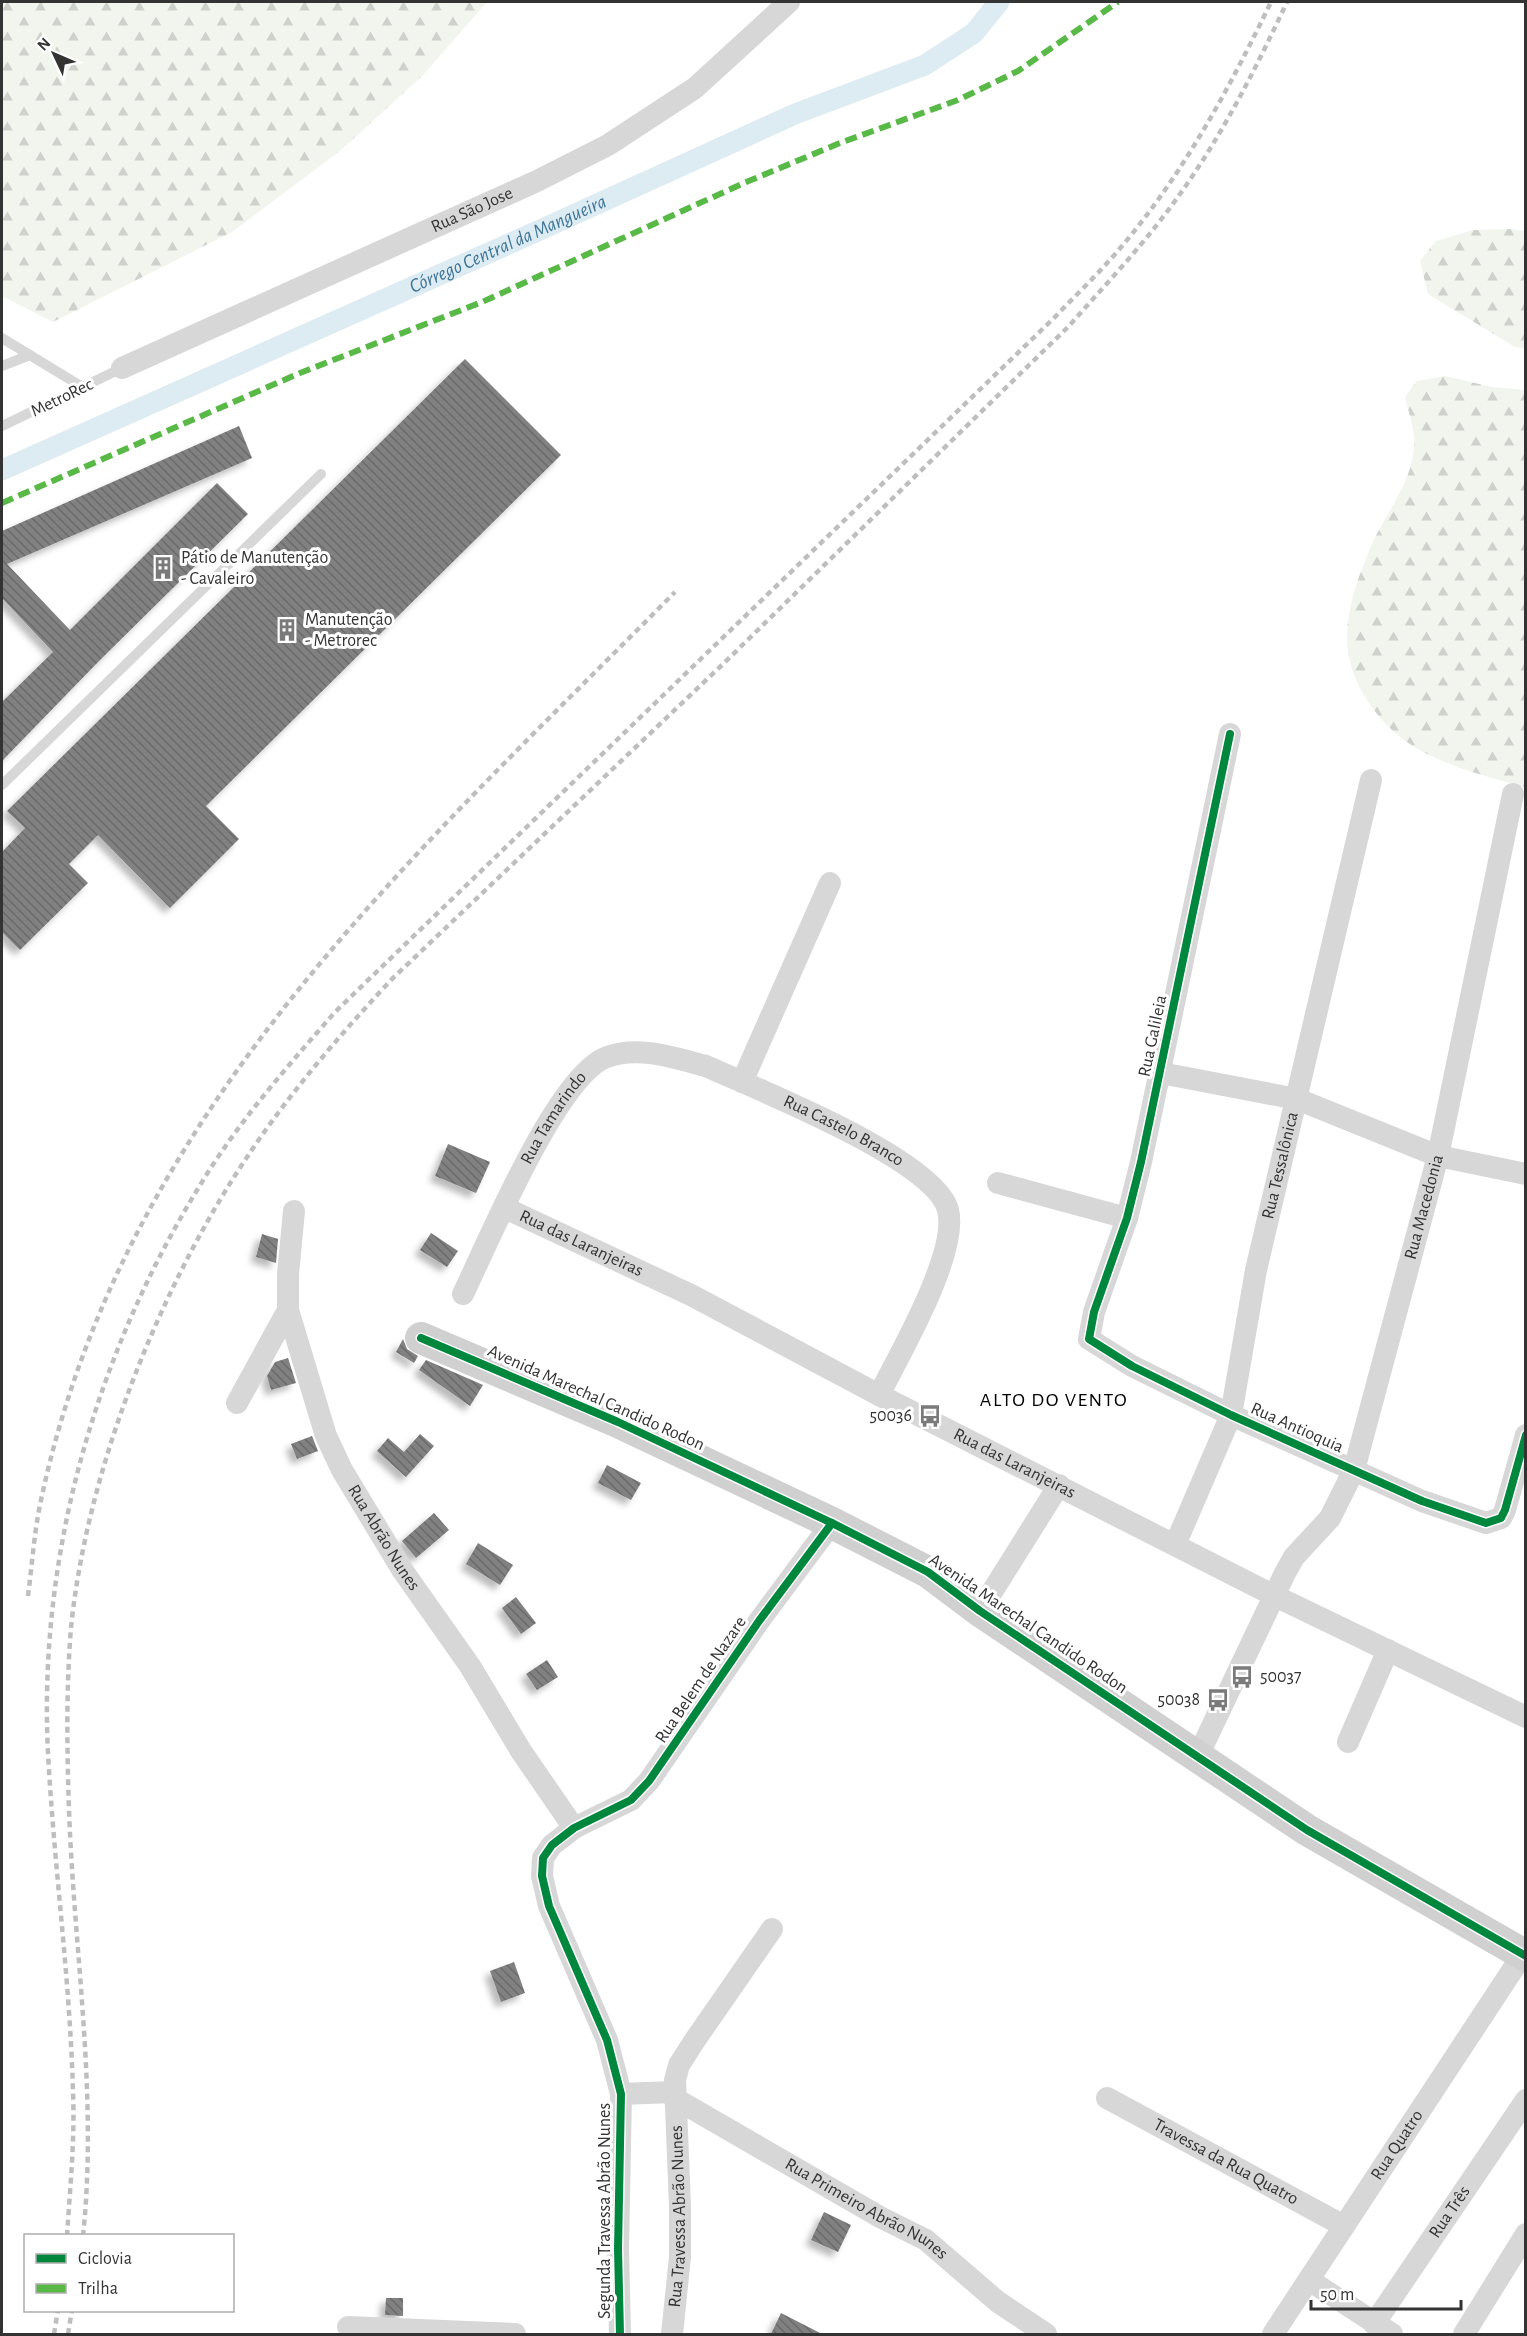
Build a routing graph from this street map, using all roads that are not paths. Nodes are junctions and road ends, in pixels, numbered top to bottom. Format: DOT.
graph roads {
  1 [pos="789,2"];
  2 [pos="2,339"];
  3 [pos="30,355"];
  4 [pos="2,366"];
  5 [pos="122,368"];
  6 [pos="84,388"];
  7 [pos="2,426"];
  8 [pos="321,474"];
  9 [pos="1230,734"];
  10 [pos="1371,780"];
  11 [pos="2,785"];
  12 [pos="1513,794"];
  13 [pos="830,883"];
  14 [pos="626,1053"];
  15 [pos="1161,1073"];
  16 [pos="742,1082"];
  17 [pos="1297,1098"];
  18 [pos="1438,1156"];
  19 [pos="1526,1174"];
  20 [pos="998,1183"];
  21 [pos="505,1208"];
  22 [pos="294,1211"];
  23 [pos="1127,1218"];
  24 [pos="463,1294"];
  25 [pos="288,1310"];
  26 [pos="421,1338"];
  27 [pos="1089,1339"];
  28 [pos="879,1395"];
  29 [pos="237,1403"];
  30 [pos="1231,1415"];
  31 [pos="1526,1435"];
  32 [pos="1354,1470"];
  33 [pos="1059,1485"];
  34 [pos="832,1523"];
  35 [pos="1175,1545"];
  36 [pos="1275,1596"];
  37 [pos="980,1611"];
  38 [pos="1388,1650"];
  39 [pos="1526,1717"];
  40 [pos="1348,1742"];
  41 [pos="1197,1758"];
  42 [pos="574,1828"];
  43 [pos="772,1929"];
  44 [pos="1524,1955"];
  45 [pos="621,2094"];
  46 [pos="674,2095"];
  47 [pos="1107,2098"];
  48 [pos="1526,2100"];
  49 [pos="1344,2226"];
  50 [pos="1526,2234"];
  51 [pos="1309,2280"];
  52 [pos="348,2327"];
  53 [pos="1383,2329"];
  54 [pos="515,2334"];
  55 [pos="620,2334"];
  56 [pos="672,2334"];
  57 [pos="1046,2334"];
  58 [pos="1273,2334"];
  59 [pos="1464,2334"];
  1 -- 5 [label="street, Rua São Jose"];
  2 -- 3 [label="lane"];
  3 -- 4 [label="lane"];
  3 -- 6 [label="lane"];
  5 -- 6 [label="lane, MetroRec"];
  6 -- 7 [label="lane, MetroRec"];
  8 -- 11 [label="lane"];
  9 -- 15 [label="street, Rua Galileia"];
  10 -- 17 [label="street, Rua Tessalônica"];
  12 -- 18 [label="street, Rua Macedonia"];
  13 -- 16 [label="street"];
  14 -- 16 [label="street, Rua Castelo Branco"];
  14 -- 21 [label="street, Rua Tamarindo"];
  15 -- 17 [label="street"];
  15 -- 23 [label="street, Rua Galileia"];
  16 -- 28 [label="street, Rua Castelo Branco"];
  17 -- 18 [label="street"];
  17 -- 30 [label="street, Rua Tessalônica"];
  18 -- 19 [label="street"];
  18 -- 32 [label="street, Rua Macedonia"];
  20 -- 23 [label="street"];
  21 -- 24 [label="street, Rua Tamarindo"];
  21 -- 28 [label="street, Rua das Laranjeiras"];
  22 -- 25 [label="street, Rua Abrão Nunes"];
  23 -- 27 [label="street, Rua Galileia"];
  25 -- 29 [label="street"];
  25 -- 42 [label="street, Rua Abrão Nunes"];
  26 -- 34 [label="street, Avenida Marechal Candido Rodon"];
  27 -- 30 [label="street, Rua Antioquia"];
  28 -- 33 [label="street, Rua das Laranjeiras"];
  30 -- 32 [label="street, Rua Antioquia"];
  30 -- 35 [label="street, Rua Tessalônica"];
  31 -- 32 [label="street, Rua Antioquia"];
  32 -- 36 [label="street, Rua Macedonia"];
  33 -- 35 [label="street, Rua das Laranjeiras"];
  33 -- 37 [label="street"];
  34 -- 37 [label="street, Avenida Marechal Candido Rodon"];
  34 -- 42 [label="street, Rua Belem de Nazare"];
  35 -- 36 [label="street, Rua das Laranjeiras"];
  36 -- 38 [label="street, Rua das Laranjeiras"];
  36 -- 41 [label="street, Rua Macedonia"];
  37 -- 41 [label="street, Avenida Marechal Candido Rodon"];
  38 -- 39 [label="street, Rua das Laranjeiras"];
  38 -- 40 [label="street"];
  41 -- 44 [label="street, Avenida Marechal Candido Rodon"];
  42 -- 45 [label="street, Segunda Travessa Abrão Nunes"];
  43 -- 46 [label="street"];
  44 -- 49 [label="street, Rua Quatro"];
  45 -- 46 [label="street"];
  45 -- 55 [label="street, Segunda Travessa Abrão Nunes"];
  46 -- 56 [label="street, Rua Travessa Abrão Nunes"];
  46 -- 57 [label="street, Rua Primeiro Abrão Nunes"];
  47 -- 49 [label="street, Travessa da Rua Quatro"];
  48 -- 53 [label="street, Rua Três"];
  49 -- 51 [label="street, Rua Quatro"];
  50 -- 59 [label="street"];
  51 -- 53 [label="street, Rua Três"];
  51 -- 58 [label="street, Rua Quatro"];
  52 -- 54 [label="street"];
}
